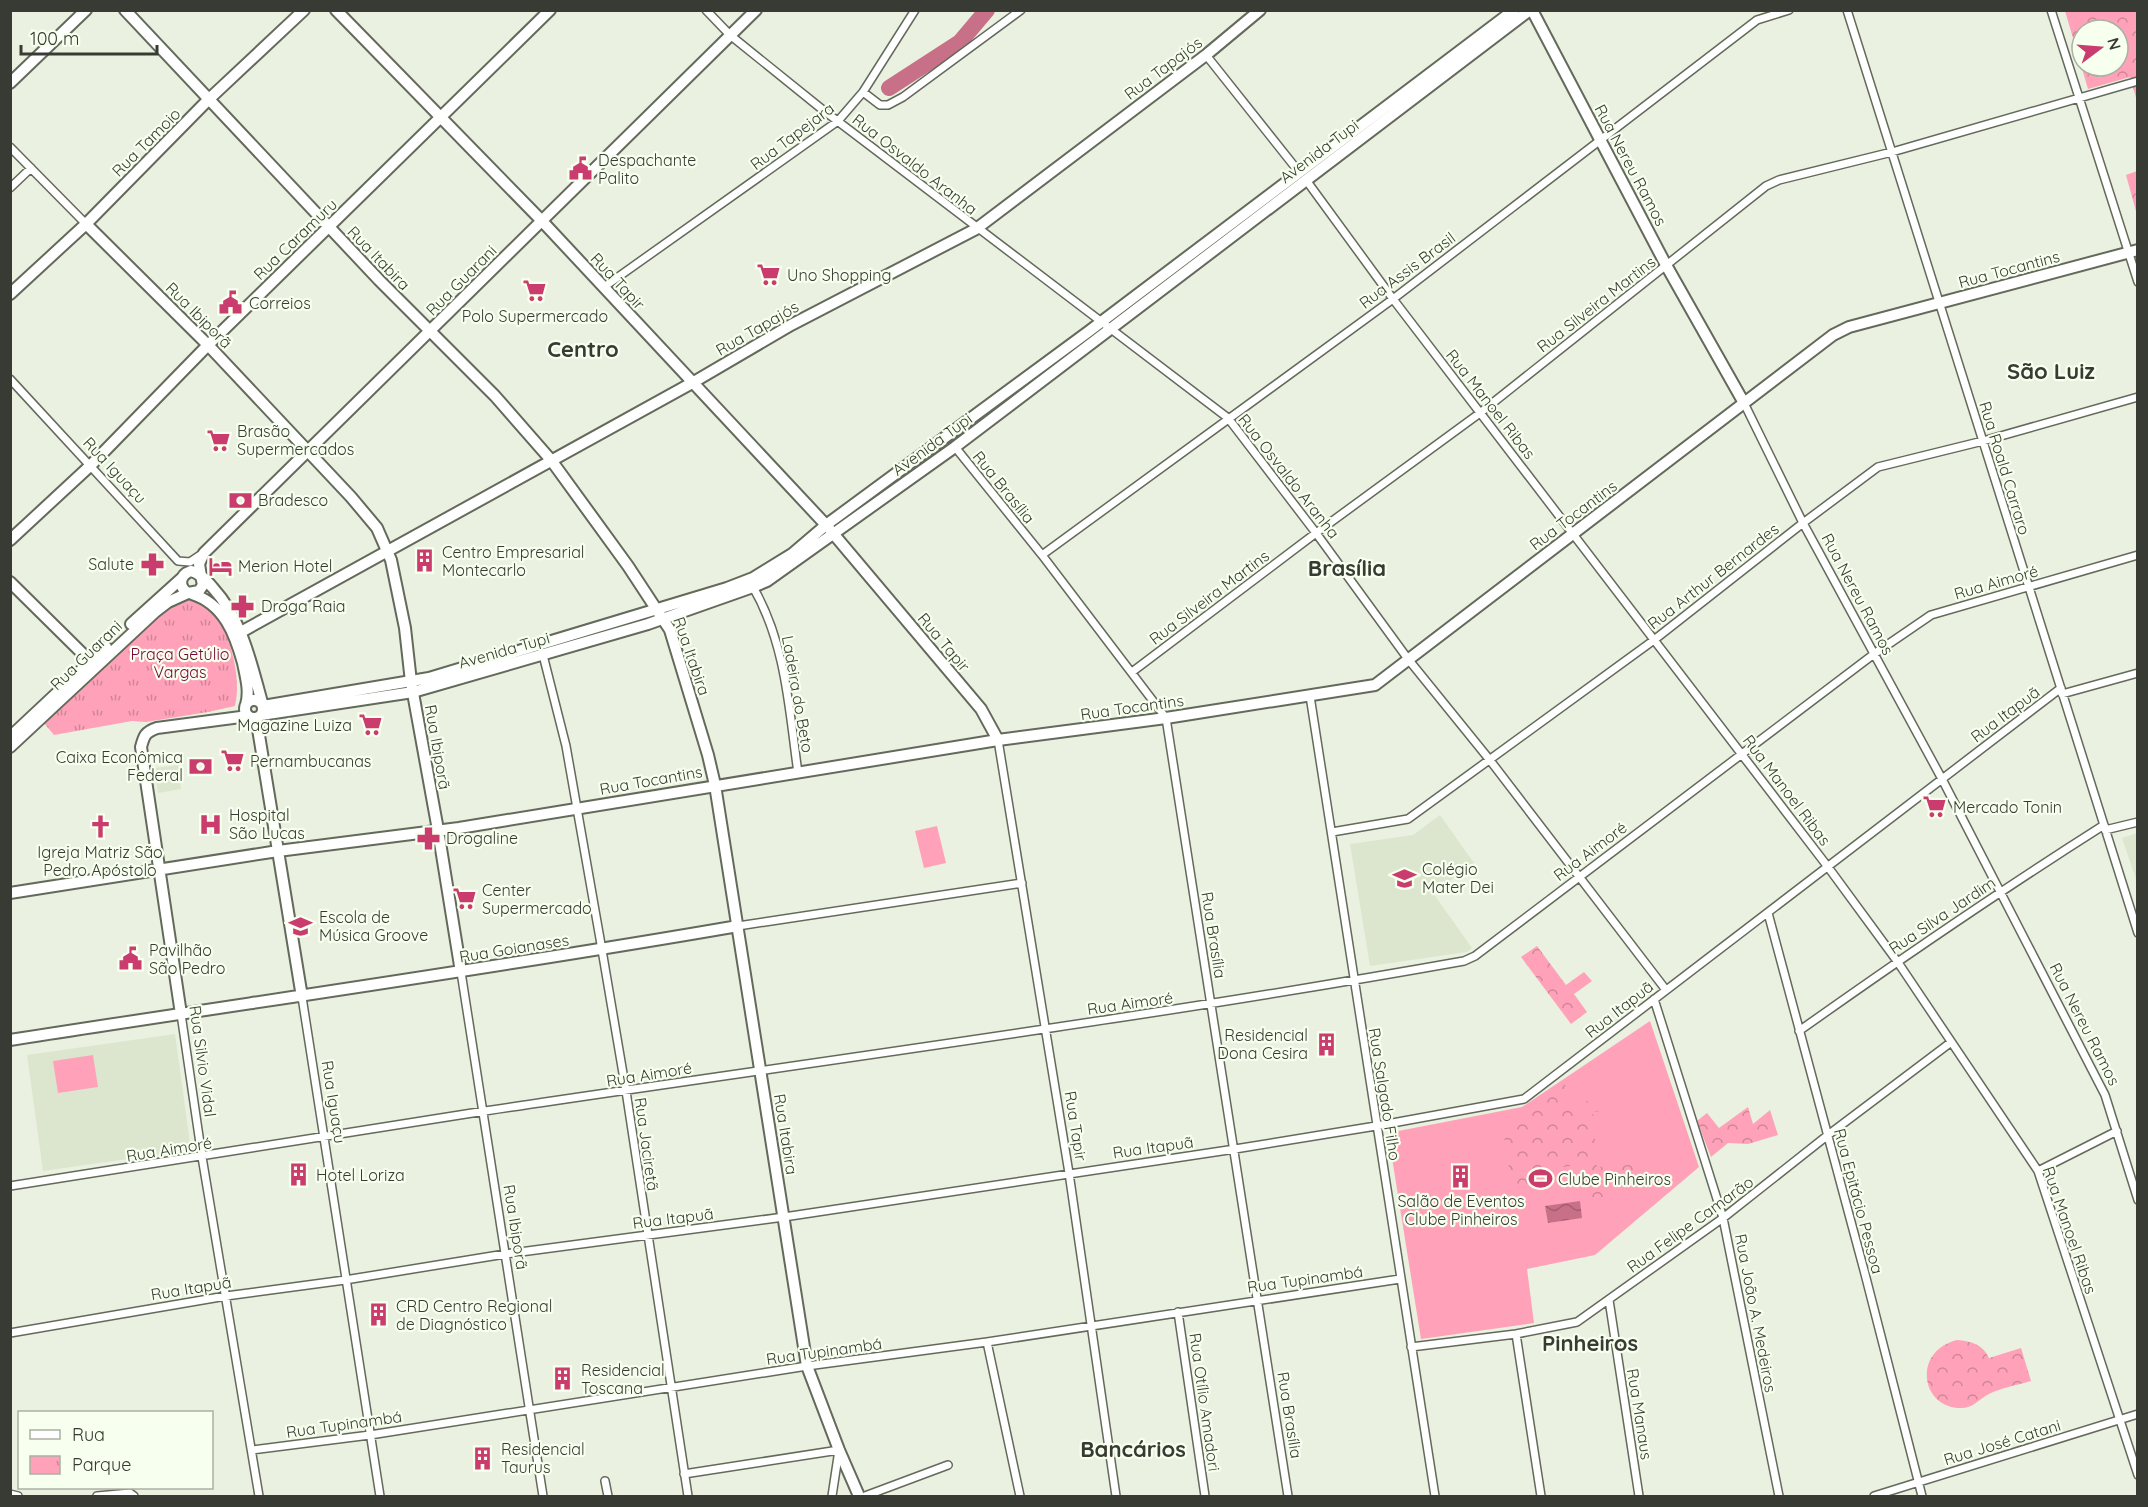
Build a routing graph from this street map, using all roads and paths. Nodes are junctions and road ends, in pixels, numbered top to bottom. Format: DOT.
graph roads {
  1 [pos="86,10"];
  2 [pos="125,10"];
  3 [pos="304,10"];
  4 [pos="336,10"];
  5 [pos="550,10"];
  6 [pos="706,10"];
  7 [pos="756,10"];
  8 [pos="915,10"];
  9 [pos="1021,10"];
  10 [pos="1260,10"];
  11 [pos="1514,10"];
  12 [pos="1531,10"];
  13 [pos="1789,10"];
  14 [pos="1847,10"];
  15 [pos="2051,10"];
  16 [pos="730,35"];
  17 [pos="1206,54"];
  18 [pos="2138,81"];
  19 [pos="10,83"];
  20 [pos="863,92"];
  21 [pos="2079,98"];
  22 [pos="208,100"];
  23 [pos="442,117"];
  24 [pos="838,122"];
  25 [pos="1601,140"];
  26 [pos="10,147"];
  27 [pos="1892,152"];
  28 [pos="31,168"];
  29 [pos="1303,176"];
  30 [pos="10,188"];
  31 [pos="542,220"];
  32 [pos="86,224"];
  33 [pos="329,228"];
  34 [pos="976,229"];
  35 [pos="2133,251"];
  36 [pos="1666,265"];
  37 [pos="2138,282"];
  38 [pos="604,287"];
  39 [pos="10,294"];
  40 [pos="1392,299"];
  41 [pos="1940,304"];
  42 [pos="1100,321"];
  43 [pos="1111,328"];
  44 [pos="429,332"];
  45 [pos="208,345"];
  46 [pos="10,379"];
  47 [pos="692,383"];
  48 [pos="2138,397"];
  49 [pos="1744,403"];
  50 [pos="1480,413"];
  51 [pos="1228,418"];
  52 [pos="1983,441"];
  53 [pos="955,447"];
  54 [pos="308,452"];
  55 [pos="551,460"];
  56 [pos="91,465"];
  57 [pos="1803,523"];
  58 [pos="830,530"];
  59 [pos="1316,533"];
  60 [pos="1574,533"];
  61 [pos="10,540"];
  62 [pos="388,552"];
  63 [pos="204,553"];
  64 [pos="1042,555"];
  65 [pos="2138,555"];
  66 [pos="178,561"];
  67 [pos="201,576"];
  68 [pos="182,578"];
  69 [pos="10,582"];
  70 [pos="2028,586"];
  71 [pos="753,588"];
  72 [pos="190,594"];
  73 [pos="661,614"];
  74 [pos="241,632"];
  75 [pos="1654,640"];
  76 [pos="1874,654"];
  77 [pos="543,655"];
  78 [pos="1408,659"];
  79 [pos="90,662"];
  80 [pos="1132,672"];
  81 [pos="2138,673"];
  82 [pos="412,687"];
  83 [pos="2062,691"];
  84 [pos="1310,696"];
  85 [pos="247,710"];
  86 [pos="262,711"];
  87 [pos="1166,718"];
  88 [pos="10,737"];
  89 [pos="998,740"];
  90 [pos="10,747"];
  91 [pos="1742,753"];
  92 [pos="1489,759"];
  93 [pos="798,773"];
  94 [pos="1942,779"];
  95 [pos="715,785"];
  96 [pos="577,808"];
  97 [pos="2138,822"];
  98 [pos="2104,828"];
  99 [pos="438,831"];
  100 [pos="1332,832"];
  101 [pos="279,851"];
  102 [pos="1828,867"];
  103 [pos="160,870"];
  104 [pos="1579,876"];
  105 [pos="1022,883"];
  106 [pos="2000,891"];
  107 [pos="10,892"];
  108 [pos="1768,913"];
  109 [pos="738,926"];
  110 [pos="2138,933"];
  111 [pos="603,950"];
  112 [pos="1896,961"];
  113 [pos="461,972"];
  114 [pos="1354,981"];
  115 [pos="1665,990"];
  116 [pos="302,997"];
  117 [pos="1654,999"];
  118 [pos="1211,1005"];
  119 [pos="181,1014"];
  120 [pos="1045,1029"];
  121 [pos="1799,1031"];
  122 [pos="10,1040"];
  123 [pos="1950,1043"];
  124 [pos="761,1072"];
  125 [pos="626,1091"];
  126 [pos="484,1111"];
  127 [pos="1376,1126"];
  128 [pos="2116,1131"];
  129 [pos="1828,1135"];
  130 [pos="324,1137"];
  131 [pos="1234,1149"];
  132 [pos="202,1157"];
  133 [pos="2038,1171"];
  134 [pos="1069,1173"];
  135 [pos="10,1186"];
  136 [pos="2137,1199"];
  137 [pos="784,1217"];
  138 [pos="1723,1218"];
  139 [pos="647,1234"];
  140 [pos="505,1254"];
  141 [pos="1400,1279"];
  142 [pos="345,1280"];
  143 [pos="226,1296"];
  144 [pos="1258,1299"];
  145 [pos="1609,1300"];
  146 [pos="1178,1312"];
  147 [pos="1092,1324"];
  148 [pos="10,1332"];
  149 [pos="1516,1334"];
  150 [pos="987,1342"];
  151 [pos="1411,1347"];
  152 [pos="807,1366"];
  153 [pos="671,1388"];
  154 [pos="530,1410"];
  155 [pos="2138,1414"];
  156 [pos="2119,1420"];
  157 [pos="370,1435"];
  158 [pos="252,1450"];
  159 [pos="839,1450"];
  160 [pos="948,1465"];
  161 [pos="684,1474"];
  162 [pos="2138,1475"];
  163 [pos="605,1481"];
  164 [pos="1918,1482"];
  165 [pos="10,1494"];
  166 [pos="134,1496"];
  167 [pos="1205,1496"];
  168 [pos="18,1497"];
  169 [pos="97,1497"];
  170 [pos="259,1497"];
  171 [pos="380,1497"];
  172 [pos="543,1497"];
  173 [pos="608,1497"];
  174 [pos="688,1497"];
  175 [pos="832,1497"];
  176 [pos="859,1497"];
  177 [pos="865,1497"];
  178 [pos="1020,1497"];
  179 [pos="1116,1497"];
  180 [pos="1288,1497"];
  181 [pos="1435,1497"];
  182 [pos="1541,1497"];
  183 [pos="1639,1497"];
  184 [pos="1779,1497"];
  185 [pos="1874,1497"];
  186 [pos="1922,1497"];
  1 -- 19 [label="street"];
  2 -- 22 [label="street, Rua Itabira"];
  3 -- 22 [label="street, Rua Tamoio"];
  4 -- 23 [label="street, Rua Tapir"];
  5 -- 23 [label="street, Rua Caramuru"];
  6 -- 16 [label="street, Rua Osvaldo Aranha"];
  7 -- 16 [label="street, Rua Guarani"];
  8 -- 20 [label="street, Rua Tapejara"];
  9 -- 20 [label="street"];
  10 -- 17 [label="street, Rua Tapajós"];
  11 -- 29 [label="street, Avenida Tupi"];
  12 -- 25 [label="street, Rua Nereu Ramos"];
  12 -- 29 [label="street, Avenida Tupi"];
  13 -- 25 [label="street, Rua Assis Brasil"];
  14 -- 27 [label="street, Rua Roald Carraro"];
  15 -- 21 [label="street"];
  16 -- 24 [label="street, Rua Osvaldo Aranha"];
  16 -- 31 [label="street, Rua Guarani"];
  17 -- 29 [label="street, Rua Manoel Ribas"];
  17 -- 34 [label="street, Rua Tapajós"];
  18 -- 21 [label="street, Rua Silveira Martins"];
  20 -- 24 [label="street, Rua Tapejara"];
  21 -- 27 [label="street, Rua Silveira Martins"];
  21 -- 35 [label="street"];
  22 -- 32 [label="street, Rua Tamoio"];
  22 -- 33 [label="street, Rua Itabira"];
  23 -- 31 [label="street, Rua Tapir"];
  23 -- 33 [label="street, Rua Caramuru"];
  24 -- 34 [label="street, Rua Osvaldo Aranha"];
  24 -- 38 [label="street, Rua Tapejara"];
  25 -- 36 [label="street, Rua Nereu Ramos"];
  25 -- 40 [label="street, Rua Assis Brasil"];
  26 -- 28 [label="street, Rua Ibiporã"];
  27 -- 36 [label="street, Rua Silveira Martins"];
  27 -- 41 [label="street, Rua Roald Carraro"];
  28 -- 30 [label="street"];
  28 -- 32 [label="street, Rua Ibiporã"];
  29 -- 40 [label="street, Rua Manoel Ribas"];
  29 -- 42 [label="street, Avenida Tupi"];
  29 -- 43 [label="street, Avenida Tupi"];
  31 -- 38 [label="street, Rua Tapir"];
  31 -- 44 [label="street, Rua Guarani"];
  32 -- 39 [label="street, Rua Tamoio"];
  32 -- 45 [label="street, Rua Ibiporã"];
  33 -- 44 [label="street, Rua Itabira"];
  33 -- 45 [label="street, Rua Caramuru"];
  34 -- 42 [label="street, Rua Osvaldo Aranha"];
  34 -- 47 [label="street, Rua Tapajós"];
  35 -- 37 [label="street"];
  35 -- 41 [label="street, Rua Tocantins"];
  36 -- 49 [label="street, Rua Nereu Ramos"];
  36 -- 50 [label="street, Rua Silveira Martins"];
  38 -- 47 [label="street, Rua Tapir"];
  40 -- 50 [label="street, Rua Manoel Ribas"];
  40 -- 51 [label="street, Rua Assis Brasil"];
  41 -- 49 [label="street, Rua Tocantins"];
  41 -- 52 [label="street, Rua Roald Carraro"];
  42 -- 43 [label="street, Rua Osvaldo Aranha"];
  42 -- 58 [label="street, Avenida Tupi"];
  43 -- 51 [label="street, Rua Osvaldo Aranha"];
  43 -- 53 [label="street, Avenida Tupi"];
  44 -- 54 [label="street, Rua Guarani"];
  44 -- 55 [label="street, Rua Itabira"];
  45 -- 54 [label="street, Rua Ibiporã"];
  45 -- 56 [label="street, Rua Caramuru"];
  46 -- 56 [label="street, Rua Iguaçu"];
  47 -- 55 [label="street, Rua Tapajós"];
  47 -- 58 [label="street, Rua Tapir"];
  48 -- 52 [label="street, Rua Arthur Bernardes"];
  49 -- 57 [label="street, Rua Nereu Ramos"];
  49 -- 60 [label="street, Rua Tocantins"];
  50 -- 59 [label="street, Rua Silveira Martins"];
  50 -- 60 [label="street, Rua Manoel Ribas"];
  51 -- 59 [label="street, Rua Osvaldo Aranha"];
  51 -- 64 [label="street, Rua Assis Brasil"];
  52 -- 57 [label="street, Rua Arthur Bernardes"];
  52 -- 70 [label="street, Rua Roald Carraro"];
  53 -- 58 [label="street, Avenida Tupi"];
  53 -- 64 [label="street, Rua Brasília"];
  54 -- 62 [label="street, Rua Ibiporã"];
  54 -- 63 [label="street, Rua Guarani"];
  55 -- 62 [label="street, Rua Tapajós"];
  55 -- 73 [label="street, Rua Itabira"];
  56 -- 61 [label="street, Rua Caramuru"];
  56 -- 66 [label="street, Rua Iguaçu"];
  57 -- 75 [label="street, Rua Arthur Bernardes"];
  57 -- 76 [label="street, Rua Nereu Ramos"];
  58 -- 71 [label="street, Avenida Tupi"];
  58 -- 73 [label="street, Avenida Tupi"];
  58 -- 89 [label="street, Rua Tapir"];
  59 -- 78 [label="street, Rua Osvaldo Aranha"];
  59 -- 80 [label="street, Rua Silveira Martins"];
  60 -- 75 [label="street, Rua Manoel Ribas"];
  60 -- 78 [label="street, Rua Tocantins"];
  62 -- 74 [label="street, Rua Tapajós"];
  62 -- 82 [label="street, Rua Ibiporã"];
  63 -- 66 [label="street"];
  63 -- 67 [label="street"];
  64 -- 80 [label="street, Rua Brasília"];
  65 -- 70 [label="street, Rua Aimoré"];
  66 -- 68 [label="street"];
  67 -- 68 [label="street"];
  67 -- 72 [label="street"];
  67 -- 74 [label="street"];
  68 -- 72 [label="street"];
  68 -- 79 [label="street, Rua Guarani"];
  69 -- 79 [label="street"];
  70 -- 76 [label="street, Rua Aimoré"];
  70 -- 83 [label="street, Rua Roald Carraro"];
  71 -- 73 [label="street, Avenida Tupi"];
  71 -- 93 [label="street, Ladeira do Beto"];
  72 -- 85 [label="street, Rua Iguaçu"];
  72 -- 90 [label="street, Rua Guarani"];
  73 -- 77 [label="street, Avenida Tupi"];
  73 -- 82 [label="street, Avenida Tupi"];
  73 -- 95 [label="street, Rua Itabira"];
  74 -- 86 [label="street"];
  75 -- 91 [label="street, Rua Manoel Ribas"];
  75 -- 92 [label="street, Rua Arthur Bernardes"];
  76 -- 91 [label="street, Rua Aimoré"];
  76 -- 94 [label="street, Rua Nereu Ramos"];
  77 -- 82 [label="street, Avenida Tupi"];
  77 -- 96 [label="street, Rua Jaciretã"];
  78 -- 84 [label="street, Rua Tocantins"];
  78 -- 92 [label="street, Rua Osvaldo Aranha"];
  79 -- 88 [label="street, Rua Guarani"];
  80 -- 87 [label="street, Rua Brasília"];
  81 -- 83 [label="street, Rua Itapuã"];
  82 -- 86 [label="street, Avenida Tupi"];
  82 -- 99 [label="street, Rua Ibiporã"];
  83 -- 94 [label="street, Rua Itapuã"];
  83 -- 98 [label="street, Rua Roald Carraro"];
  84 -- 87 [label="street, Rua Tocantins"];
  84 -- 100 [label="street, Rua Salgado Filho"];
  85 -- 86 [label="street"];
  85 -- 86 [label="street"];
  85 -- 101 [label="street, Rua Iguaçu"];
  85 -- 103 [label="street, Rua Silvio Vidal"];
  87 -- 89 [label="street, Rua Tocantins"];
  87 -- 118 [label="street, Rua Brasília"];
  89 -- 93 [label="street, Rua Tocantins"];
  89 -- 105 [label="street, Rua Tapir"];
  91 -- 102 [label="street, Rua Manoel Ribas"];
  91 -- 104 [label="street, Rua Aimoré"];
  92 -- 100 [label="street, Rua Arthur Bernardes"];
  92 -- 104 [label="street, Rua Osvaldo Aranha"];
  93 -- 95 [label="street, Rua Tocantins"];
  94 -- 102 [label="street, Rua Itapuã"];
  94 -- 106 [label="street, Rua Nereu Ramos"];
  95 -- 96 [label="street, Rua Tocantins"];
  95 -- 109 [label="street, Rua Itabira"];
  96 -- 99 [label="street, Rua Tocantins"];
  96 -- 111 [label="street, Rua Jaciretã"];
  97 -- 98 [label="street, Rua Silva Jardim"];
  98 -- 106 [label="street, Rua Silva Jardim"];
  98 -- 110 [label="street, Rua Roald Carraro"];
  99 -- 101 [label="street, Rua Tocantins"];
  99 -- 113 [label="street, Rua Ibiporã"];
  100 -- 114 [label="street, Rua Salgado Filho"];
  101 -- 103 [label="street, Rua Tocantins"];
  101 -- 116 [label="street, Rua Iguaçu"];
  102 -- 108 [label="street, Rua Itapuã"];
  102 -- 112 [label="street, Rua Manoel Ribas"];
  103 -- 107 [label="street, Rua Tocantins"];
  103 -- 119 [label="street, Rua Silvio Vidal"];
  104 -- 114 [label="street, Rua Aimoré"];
  104 -- 115 [label="street, Rua Osvaldo Aranha"];
  105 -- 109 [label="street, Rua Goianases"];
  105 -- 120 [label="street, Rua Tapir"];
  106 -- 112 [label="street, Rua Silva Jardim"];
  106 -- 128 [label="street, Rua Nereu Ramos"];
  108 -- 115 [label="street, Rua Itapuã"];
  108 -- 121 [label="street, Rua Epitácio Pessoa"];
  109 -- 111 [label="street, Rua Goianases"];
  109 -- 124 [label="street, Rua Itabira"];
  111 -- 113 [label="street, Rua Goianases"];
  111 -- 125 [label="street, Rua Jaciretã"];
  112 -- 121 [label="street, Rua Silva Jardim"];
  112 -- 123 [label="street, Rua Manoel Ribas"];
  113 -- 116 [label="street, Rua Goianases"];
  113 -- 126 [label="street, Rua Ibiporã"];
  114 -- 118 [label="street, Rua Aimoré"];
  114 -- 127 [label="street, Rua Salgado Filho"];
  115 -- 117 [label="street, Rua Itapuã"];
  116 -- 119 [label="street, Rua Goianases"];
  116 -- 130 [label="street, Rua Iguaçu"];
  117 -- 127 [label="street, Rua Itapuã"];
  117 -- 138 [label="street, Rua João A. Medeiros"];
  118 -- 120 [label="street, Rua Aimoré"];
  118 -- 131 [label="street, Rua Brasília"];
  119 -- 122 [label="street, Rua Goianases"];
  119 -- 132 [label="street, Rua Silvio Vidal"];
  120 -- 124 [label="street, Rua Aimoré"];
  120 -- 134 [label="street, Rua Tapir"];
  121 -- 129 [label="street, Rua Epitácio Pessoa"];
  123 -- 129 [label="street, Rua Felipe Camarão"];
  123 -- 133 [label="street, Rua Manoel Ribas"];
  124 -- 125 [label="street, Rua Aimoré"];
  124 -- 137 [label="street, Rua Itabira"];
  125 -- 126 [label="street, Rua Aimoré"];
  125 -- 139 [label="street, Rua Jaciretã"];
  126 -- 130 [label="street, Rua Aimoré"];
  126 -- 140 [label="street, Rua Ibiporã"];
  127 -- 131 [label="street, Rua Itapuã"];
  127 -- 141 [label="street, Rua Salgado Filho"];
  128 -- 133 [label="street"];
  128 -- 136 [label="street, Rua Nereu Ramos"];
  129 -- 138 [label="street, Rua Felipe Camarão"];
  129 -- 164 [label="street, Rua Epitácio Pessoa"];
  130 -- 132 [label="street, Rua Aimoré"];
  130 -- 142 [label="street, Rua Iguaçu"];
  131 -- 134 [label="street, Rua Itapuã"];
  131 -- 144 [label="street, Rua Brasília"];
  132 -- 135 [label="street, Rua Aimoré"];
  132 -- 143 [label="street, Rua Silvio Vidal"];
  133 -- 156 [label="street, Rua Manoel Ribas"];
  134 -- 137 [label="street, Rua Itapuã"];
  134 -- 147 [label="street, Rua Tapir"];
  137 -- 139 [label="street, Rua Itapuã"];
  137 -- 152 [label="street, Rua Itabira"];
  138 -- 145 [label="street, Rua Felipe Camarão"];
  138 -- 184 [label="street, Rua João A. Medeiros"];
  139 -- 140 [label="street, Rua Itapuã"];
  139 -- 153 [label="street, Rua Jaciretã"];
  140 -- 142 [label="street, Rua Itapuã"];
  140 -- 154 [label="street, Rua Ibiporã"];
  141 -- 144 [label="street, Rua Tupinambá"];
  141 -- 151 [label="street, Rua Salgado Filho"];
  142 -- 143 [label="street, Rua Itapuã"];
  142 -- 157 [label="street, Rua Iguaçu"];
  143 -- 148 [label="street, Rua Itapuã"];
  143 -- 158 [label="street, Rua Silvio Vidal"];
  144 -- 146 [label="street, Rua Tupinambá"];
  144 -- 180 [label="street, Rua Brasília"];
  145 -- 149 [label="street, Rua Felipe Camarão"];
  145 -- 183 [label="street, Rua Manaus"];
  146 -- 147 [label="street, Rua Tupinambá"];
  146 -- 167 [label="street, Rua Otílio Amadori"];
  147 -- 150 [label="street, Rua Tupinambá"];
  147 -- 179 [label="street, Rua Tapir"];
  149 -- 151 [label="street, Rua Felipe Camarão"];
  149 -- 182 [label="street"];
  150 -- 152 [label="street, Rua Tupinambá"];
  150 -- 178 [label="street"];
  151 -- 181 [label="street, Rua Salgado Filho"];
  152 -- 153 [label="street, Rua Tupinambá"];
  152 -- 159 [label="street, Rua Itabira"];
  153 -- 154 [label="street, Rua Tupinambá"];
  153 -- 161 [label="street, Rua Jaciretã"];
  154 -- 157 [label="street, Rua Tupinambá"];
  154 -- 172 [label="street, Rua Ibiporã"];
  155 -- 156 [label="street, Rua José Catani"];
  156 -- 162 [label="street, Rua Manoel Ribas"];
  156 -- 164 [label="street, Rua José Catani"];
  157 -- 158 [label="street, Rua Tupinambá"];
  157 -- 171 [label="street, Rua Iguaçu"];
  158 -- 170 [label="street, Rua Silvio Vidal"];
  159 -- 161 [label="street"];
  159 -- 175 [label="street"];
  159 -- 176 [label="street, Rua Itabira"];
  160 -- 177 [label="street"];
  161 -- 174 [label="street, Rua Jaciretã"];
  163 -- 173 [label="street"];
  164 -- 185 [label="street, Rua José Catani"];
  164 -- 186 [label="street, Rua Epitácio Pessoa"];
  165 -- 168 [label="street"];
  166 -- 169 [label="street"];
}
